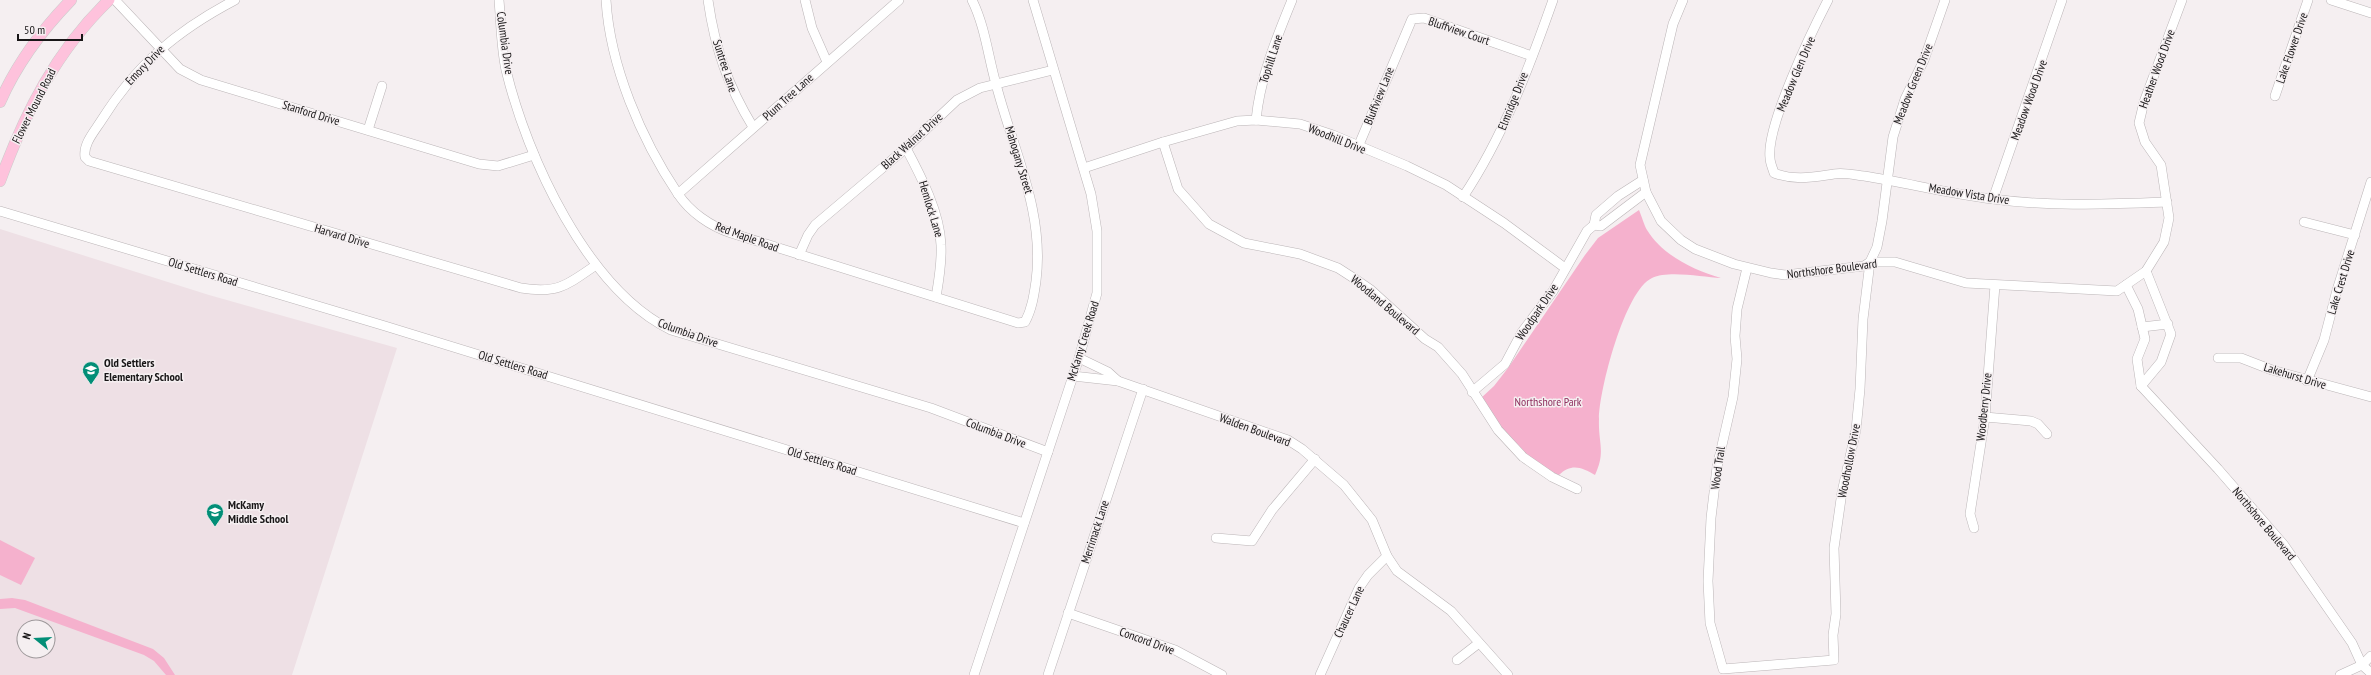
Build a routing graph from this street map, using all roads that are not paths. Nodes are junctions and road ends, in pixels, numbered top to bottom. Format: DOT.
graph roads {
  1 [pos="71,0"];
  2 [pos="109,0"];
  3 [pos="115,0"];
  4 [pos="235,0"];
  5 [pos="500,0"];
  6 [pos="606,0"];
  7 [pos="708,0"];
  8 [pos="805,0"];
  9 [pos="899,0"];
  10 [pos="972,0"];
  11 [pos="1033,0"];
  12 [pos="1292,0"];
  13 [pos="1553,0"];
  14 [pos="1683,0"];
  15 [pos="1828,0"];
  16 [pos="1945,0"];
  17 [pos="2062,0"];
  18 [pos="2182,0"];
  19 [pos="2308,0"];
  20 [pos="2331,0"];
  21 [pos="2371,13"];
  22 [pos="1400,46"];
  23 [pos="161,47"];
  24 [pos="1532,56"];
  25 [pos="827,62"];
  26 [pos="1053,70"];
  27 [pos="996,85"];
  28 [pos="382,86"];
  29 [pos="2275,96"];
  30 [pos="0,102"];
  31 [pos="1256,120"];
  32 [pos="753,127"];
  33 [pos="368,130"];
  34 [pos="1163,142"];
  35 [pos="1358,147"];
  36 [pos="906,148"];
  37 [pos="534,155"];
  38 [pos="85,157"];
  39 [pos="1084,168"];
  40 [pos="1774,173"];
  41 [pos="1643,180"];
  42 [pos="0,181"];
  43 [pos="1887,181"];
  44 [pos="2371,182"];
  45 [pos="1646,192"];
  46 [pos="678,194"];
  47 [pos="1463,197"];
  48 [pos="1993,199"];
  49 [pos="2167,202"];
  50 [pos="0,211"];
  51 [pos="2304,222"];
  52 [pos="1594,225"];
  53 [pos="2355,235"];
  54 [pos="799,255"];
  55 [pos="1870,262"];
  56 [pos="596,265"];
  57 [pos="1565,268"];
  58 [pos="1747,268"];
  59 [pos="2146,271"];
  60 [pos="1995,285"];
  61 [pos="2126,285"];
  62 [pos="936,297"];
  63 [pos="1025,322"];
  64 [pos="2168,324"];
  65 [pos="2142,327"];
  66 [pos="1079,358"];
  67 [pos="2218,358"];
  68 [pos="1073,376"];
  69 [pos="1118,381"];
  70 [pos="2307,381"];
  71 [pos="2141,386"];
  72 [pos="1143,389"];
  73 [pos="1472,392"];
  74 [pos="2371,397"];
  75 [pos="1985,417"];
  76 [pos="2047,434"];
  77 [pos="1048,452"];
  78 [pos="1315,459"];
  79 [pos="1577,489"];
  80 [pos="1024,523"];
  81 [pos="1974,528"];
  82 [pos="1216,538"];
  83 [pos="1387,556"];
  84 [pos="1068,613"];
  85 [pos="1479,643"];
  86 [pos="2371,656"];
  87 [pos="1457,660"];
  88 [pos="2362,665"];
  89 [pos="1723,669"];
  90 [pos="2371,673"];
  91 [pos="974,675"];
  92 [pos="1048,675"];
  93 [pos="1222,675"];
  94 [pos="1320,675"];
  95 [pos="1508,675"];
  96 [pos="2340,675"];
  1 -- 30 [label="main road"];
  2 -- 42 [label="main road, Flower Mound Road"];
  3 -- 23 [label="street, Stanford Drive"];
  4 -- 23 [label="street, Emory Drive"];
  5 -- 37 [label="street, Columbia Drive"];
  6 -- 46 [label="street, Red Maple Road"];
  7 -- 32 [label="street, Suntree Lane"];
  8 -- 25 [label="street"];
  9 -- 25 [label="street, Plum Tree Lane"];
  10 -- 27 [label="street, Mahogany Street"];
  11 -- 26 [label="street, McKamy Creek Road"];
  12 -- 31 [label="street, Tophill Lane"];
  13 -- 24 [label="street, Elmridge Drive"];
  14 -- 41 [label="street, Northshore Boulevard"];
  15 -- 40 [label="street, Meadow Glen Drive"];
  16 -- 43 [label="street, Meadow Green Drive"];
  17 -- 48 [label="street, Meadow Wood Drive"];
  18 -- 49 [label="street, Heather Wood Drive"];
  19 -- 29 [label="street, Lake Flower Drive"];
  20 -- 21 [label="street"];
  22 -- 24 [label="street, Bluffview Court"];
  22 -- 35 [label="street, Bluffview Lane"];
  23 -- 33 [label="street, Stanford Drive"];
  23 -- 38 [label="street, Emory Drive"];
  24 -- 47 [label="street, Elmridge Drive"];
  25 -- 32 [label="street, Plum Tree Lane"];
  26 -- 27 [label="street, Black Walnut Drive"];
  26 -- 39 [label="street, McKamy Creek Road"];
  27 -- 36 [label="street, Black Walnut Drive"];
  27 -- 63 [label="street, Mahogany Street"];
  28 -- 33 [label="street"];
  31 -- 34 [label="street, Woodhill Drive"];
  31 -- 35 [label="street, Woodhill Drive"];
  32 -- 46 [label="street, Plum Tree Lane"];
  33 -- 37 [label="street, Stanford Drive"];
  34 -- 39 [label="street, Woodhill Drive"];
  34 -- 73 [label="street, Woodland Boulevard"];
  35 -- 47 [label="street, Woodhill Drive"];
  36 -- 54 [label="street, Black Walnut Drive"];
  36 -- 62 [label="street, Hemlock Lane"];
  37 -- 56 [label="street, Columbia Drive"];
  38 -- 56 [label="street, Harvard Drive"];
  39 -- 66 [label="street, McKamy Creek Road"];
  40 -- 43 [label="street, Meadow Vista Drive"];
  41 -- 45 [label="street, Northshore Boulevard"];
  41 -- 52 [label="street, Woodpark Drive"];
  43 -- 48 [label="street, Meadow Vista Drive"];
  43 -- 55 [label="street, Meadow Green Drive"];
  44 -- 53 [label="street, Lake Crest Drive"];
  45 -- 52 [label="street, Woodpark Drive"];
  45 -- 58 [label="street, Northshore Boulevard"];
  46 -- 54 [label="street, Red Maple Road"];
  47 -- 57 [label="street, Woodhill Drive"];
  48 -- 49 [label="street, Meadow Vista Drive"];
  49 -- 59 [label="street, Heather Wood Drive"];
  50 -- 80 [label="street, Old Settlers Road"];
  51 -- 53 [label="street"];
  52 -- 57 [label="street, Woodpark Drive"];
  53 -- 70 [label="street, Lake Crest Drive"];
  54 -- 62 [label="street, Red Maple Road"];
  55 -- 58 [label="street, Northshore Boulevard"];
  55 -- 60 [label="street, Northshore Boulevard"];
  55 -- 89 [label="street, Woodhollow Drive"];
  56 -- 77 [label="street, Columbia Drive"];
  57 -- 73 [label="street, Woodpark Drive"];
  58 -- 89 [label="street, Wood Trail"];
  59 -- 61 [label="street, Heather Wood Drive"];
  59 -- 64 [label="street"];
  60 -- 61 [label="street, Northshore Boulevard"];
  60 -- 75 [label="street, Woodberry Drive"];
  61 -- 65 [label="street"];
  62 -- 63 [label="street, Red Maple Road"];
  64 -- 65 [label="street"];
  64 -- 71 [label="street"];
  65 -- 71 [label="street"];
  66 -- 68 [label="street, McKamy Creek Road"];
  66 -- 69 [label="street, Walden Boulevard"];
  67 -- 70 [label="street, Lakehurst Drive"];
  68 -- 69 [label="street, Walden Boulevard"];
  68 -- 77 [label="street, McKamy Creek Road"];
  69 -- 72 [label="street, Walden Boulevard"];
  70 -- 74 [label="street, Lakehurst Drive"];
  71 -- 88 [label="street, Northshore Boulevard"];
  72 -- 78 [label="street, Walden Boulevard"];
  72 -- 84 [label="street, Merrimack Lane"];
  73 -- 79 [label="street, Woodland Boulevard"];
  75 -- 76 [label="street"];
  75 -- 81 [label="street, Woodberry Drive"];
  77 -- 80 [label="street, McKamy Creek Road"];
  78 -- 82 [label="street"];
  78 -- 83 [label="street, Walden Boulevard"];
  80 -- 91 [label="street, McKamy Creek Road"];
  83 -- 85 [label="street, Walden Boulevard"];
  83 -- 94 [label="street, Chaucer Lane"];
  84 -- 92 [label="street, Merrimack Lane"];
  84 -- 93 [label="street, Concord Drive"];
  85 -- 87 [label="street"];
  85 -- 95 [label="street, Walden Boulevard"];
  86 -- 88 [label="street"];
  88 -- 90 [label="street, Northshore Boulevard"];
  88 -- 96 [label="street"];
}
